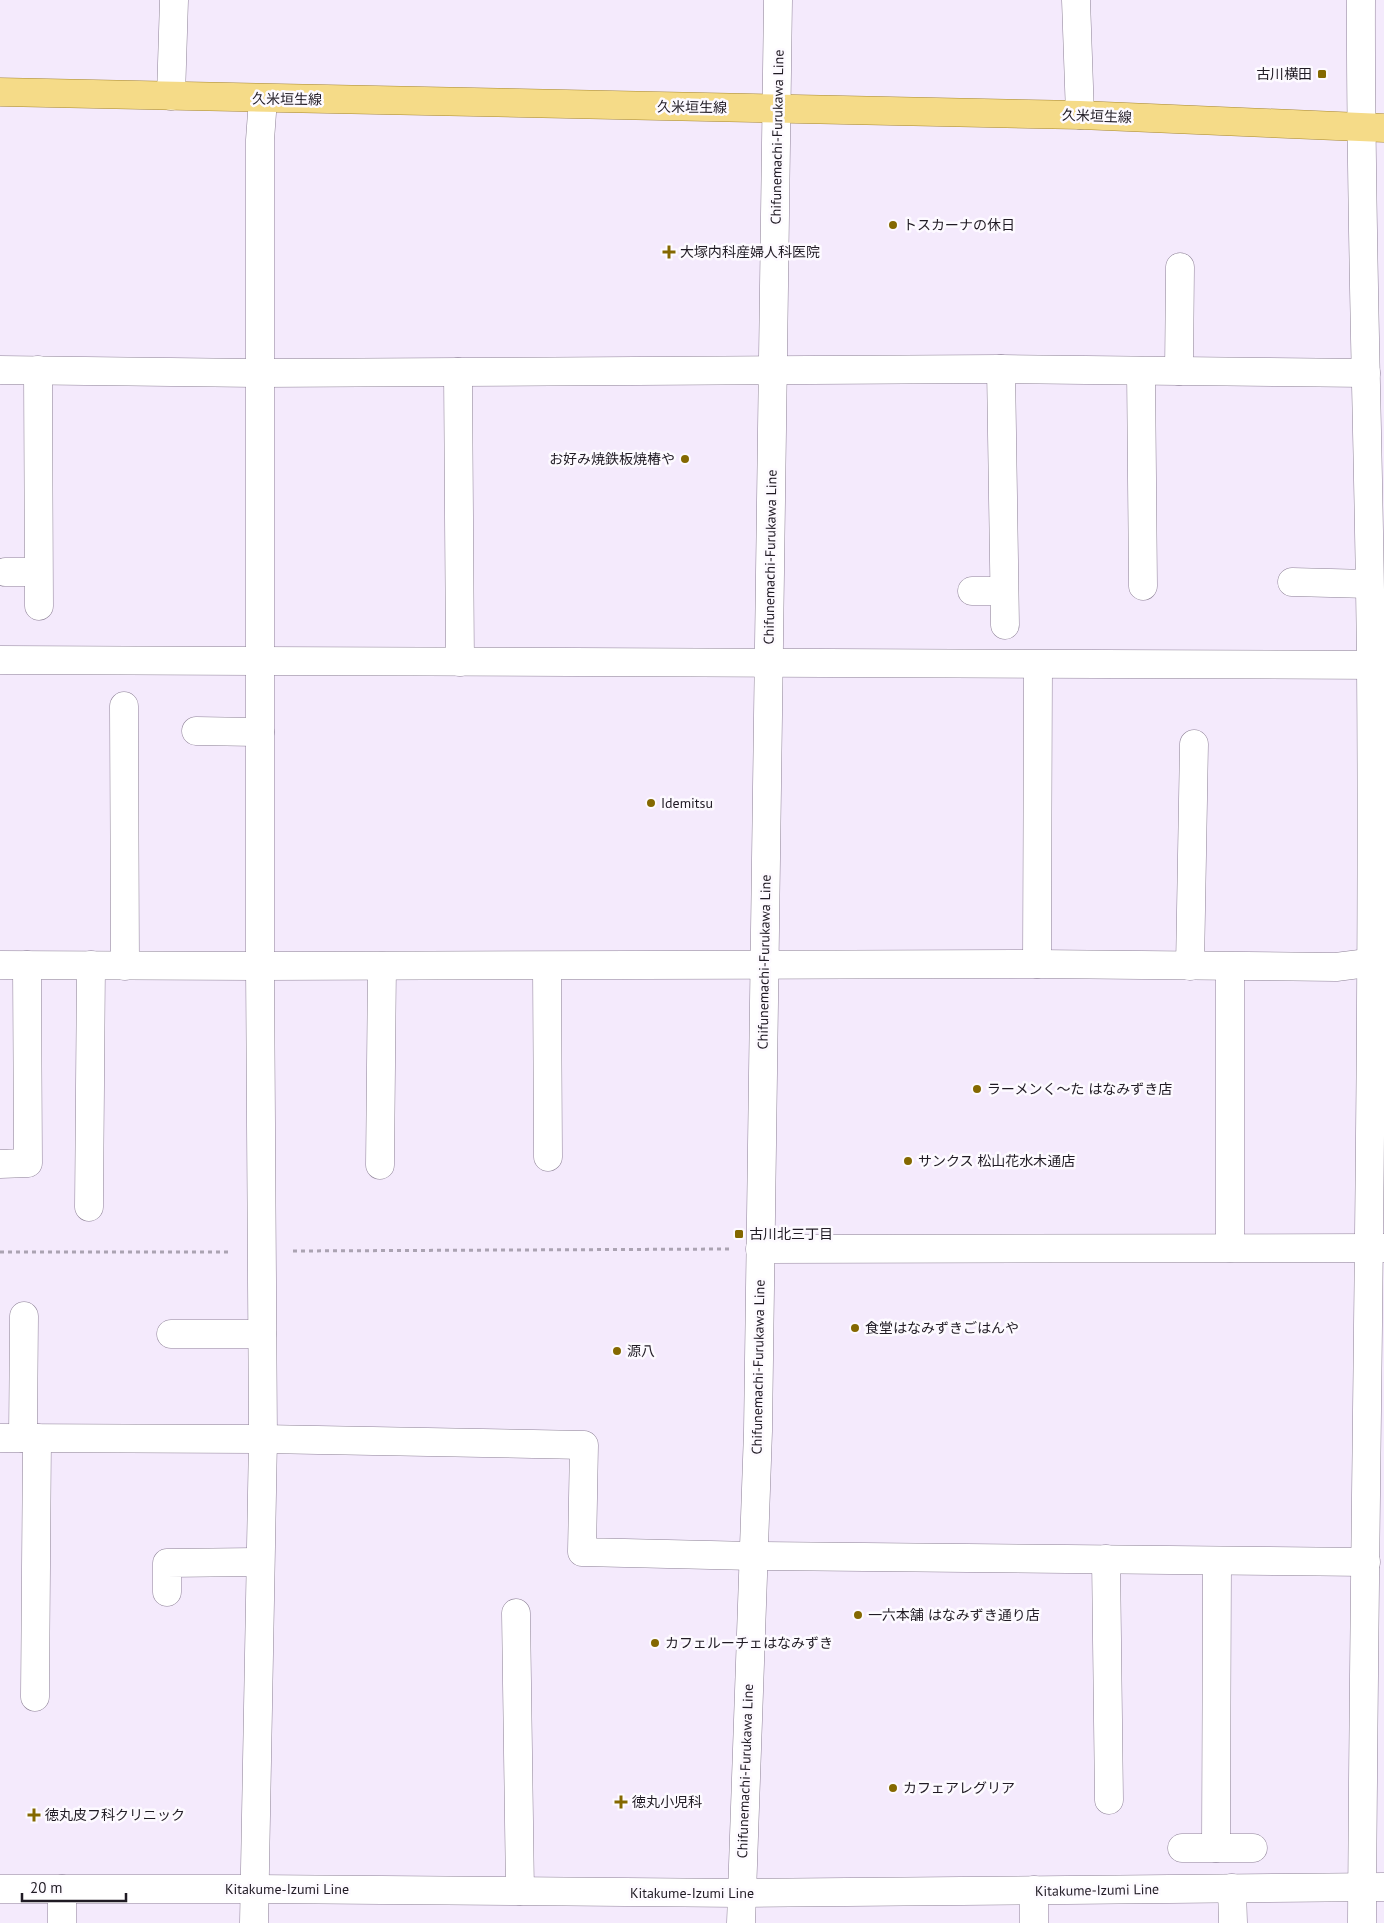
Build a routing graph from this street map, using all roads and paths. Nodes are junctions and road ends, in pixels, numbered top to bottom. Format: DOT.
graph roads {
  1 [pos="174,0"];
  2 [pos="778,0"];
  3 [pos="1076,0"];
  4 [pos="1361,0"];
  5 [pos="0,92"];
  6 [pos="171,96"];
  7 [pos="263,98"];
  8 [pos="777,109"];
  9 [pos="1080,115"];
  10 [pos="1372,128"];
  11 [pos="1180,267"];
  12 [pos="1372,356"];
  13 [pos="1001,369"];
  14 [pos="0,370"];
  15 [pos="38,370"];
  16 [pos="774,370"];
  17 [pos="1141,371"];
  18 [pos="1179,371"];
  19 [pos="458,372"];
  20 [pos="260,373"];
  21 [pos="5,572"];
  22 [pos="38,572"];
  23 [pos="1292,582"];
  24 [pos="1369,584"];
  25 [pos="1143,586"];
  26 [pos="972,591"];
  27 [pos="1004,591"];
  28 [pos="39,606"];
  29 [pos="1005,625"];
  30 [pos="0,660"];
  31 [pos="260,661"];
  32 [pos="460,662"];
  33 [pos="768,664"];
  34 [pos="1038,665"];
  35 [pos="1377,665"];
  36 [pos="124,706"];
  37 [pos="196,731"];
  38 [pos="260,732"];
  39 [pos="1194,744"];
  40 [pos="1378,962"];
  41 [pos="1037,964"];
  42 [pos="0,965"];
  43 [pos="27,965"];
  44 [pos="90,965"];
  45 [pos="763,965"];
  46 [pos="125,966"];
  47 [pos="260,966"];
  48 [pos="382,966"];
  49 [pos="547,966"];
  50 [pos="1190,966"];
  51 [pos="1230,967"];
  52 [pos="548,1157"];
  53 [pos="0,1164"];
  54 [pos="380,1165"];
  55 [pos="89,1207"];
  56 [pos="1230,1248"];
  57 [pos="1376,1248"];
  58 [pos="760,1249"];
  59 [pos="0,1252"];
  60 [pos="262,1252"];
  61 [pos="24,1316"];
  62 [pos="170,1334"];
  63 [pos="262,1334"];
  64 [pos="20,1438"];
  65 [pos="263,1439"];
  66 [pos="1375,1461"];
  67 [pos="752,1556"];
  68 [pos="1106,1559"];
  69 [pos="1217,1561"];
  70 [pos="260,1562"];
  71 [pos="1366,1562"];
  72 [pos="167,1592"];
  73 [pos="516,1612"];
  74 [pos="35,1698"];
  75 [pos="1109,1800"];
  76 [pos="1182,1848"];
  77 [pos="1216,1848"];
  78 [pos="1253,1848"];
  79 [pos="1373,1887"];
  80 [pos="1232,1888"];
  81 [pos="0,1889"];
  82 [pos="62,1889"];
  83 [pos="254,1889"];
  84 [pos="1034,1890"];
  85 [pos="520,1891"];
  86 [pos="741,1893"];
  87 [pos="62,1923"];
  88 [pos="254,1923"];
  89 [pos="741,1923"];
  90 [pos="1034,1923"];
  91 [pos="1233,1923"];
  92 [pos="1362,1923"];
  1 -- 6 [label="street"];
  2 -- 8 [label="street, Chifunemachi-Furukawa Line"];
  3 -- 9 [label="street"];
  4 -- 10 [label="street"];
  5 -- 6 [label="main road, 久米垣生線"];
  6 -- 7 [label="main road, 久米垣生線"];
  7 -- 8 [label="main road, 久米垣生線"];
  7 -- 20 [label="street"];
  8 -- 9 [label="main road, 久米垣生線"];
  8 -- 16 [label="street, Chifunemachi-Furukawa Line"];
  9 -- 10 [label="main road, 久米垣生線"];
  10 -- 12 [label="street"];
  11 -- 18 [label="street"];
  12 -- 18 [label="street"];
  12 -- 24 [label="street"];
  13 -- 16 [label="street"];
  13 -- 17 [label="street"];
  13 -- 27 [label="street"];
  14 -- 15 [label="street"];
  15 -- 20 [label="street"];
  15 -- 22 [label="street"];
  16 -- 19 [label="street"];
  16 -- 33 [label="street, Chifunemachi-Furukawa Line"];
  17 -- 18 [label="street"];
  17 -- 25 [label="street"];
  19 -- 20 [label="street"];
  19 -- 32 [label="street"];
  20 -- 31 [label="street"];
  21 -- 22 [label="street"];
  22 -- 28 [label="street"];
  23 -- 24 [label="street"];
  24 -- 35 [label="street"];
  26 -- 27 [label="street"];
  27 -- 29 [label="street"];
  30 -- 31 [label="street"];
  31 -- 32 [label="street"];
  31 -- 38 [label="street"];
  32 -- 33 [label="street"];
  33 -- 34 [label="street"];
  33 -- 45 [label="street, Chifunemachi-Furukawa Line"];
  34 -- 35 [label="street"];
  34 -- 41 [label="street"];
  35 -- 40 [label="street"];
  36 -- 46 [label="street"];
  37 -- 38 [label="street"];
  38 -- 47 [label="street"];
  39 -- 50 [label="street"];
  40 -- 51 [label="street"];
  40 -- 57 [label="street"];
  41 -- 45 [label="street"];
  41 -- 50 [label="street"];
  42 -- 43 [label="street"];
  43 -- 44 [label="street"];
  43 -- 53 [label="street"];
  44 -- 46 [label="street"];
  44 -- 55 [label="street"];
  45 -- 49 [label="street"];
  45 -- 58 [label="street, Chifunemachi-Furukawa Line"];
  46 -- 47 [label="street"];
  47 -- 48 [label="street"];
  47 -- 60 [label="street"];
  48 -- 49 [label="street"];
  48 -- 54 [label="street"];
  49 -- 52 [label="street"];
  50 -- 51 [label="street"];
  51 -- 56 [label="street"];
  56 -- 57 [label="street"];
  56 -- 58 [label="street"];
  57 -- 66 [label="street"];
  58 -- 60 [label="path"];
  58 -- 67 [label="street, Chifunemachi-Furukawa Line"];
  59 -- 60 [label="path"];
  60 -- 63 [label="street"];
  61 -- 64 [label="street"];
  62 -- 63 [label="street"];
  63 -- 65 [label="street"];
  64 -- 65 [label="street"];
  64 -- 74 [label="street"];
  65 -- 67 [label="street"];
  65 -- 70 [label="street"];
  66 -- 71 [label="street"];
  67 -- 68 [label="street"];
  67 -- 86 [label="street, Chifunemachi-Furukawa Line"];
  68 -- 69 [label="street"];
  68 -- 75 [label="street"];
  69 -- 71 [label="street"];
  69 -- 77 [label="street"];
  70 -- 72 [label="street"];
  70 -- 83 [label="street"];
  71 -- 79 [label="street"];
  73 -- 85 [label="street"];
  76 -- 77 [label="street"];
  77 -- 78 [label="street"];
  79 -- 80 [label="street, Kitakume-Izumi Line"];
  79 -- 92 [label="street"];
  80 -- 84 [label="street, Kitakume-Izumi Line"];
  80 -- 91 [label="street"];
  81 -- 82 [label="street, Kitakume-Izumi Line"];
  82 -- 83 [label="street, Kitakume-Izumi Line"];
  82 -- 87 [label="street"];
  83 -- 85 [label="street, Kitakume-Izumi Line"];
  83 -- 88 [label="street"];
  84 -- 86 [label="street, Kitakume-Izumi Line"];
  84 -- 90 [label="street"];
  85 -- 86 [label="street, Kitakume-Izumi Line"];
  86 -- 89 [label="street, Chifunemachi-Furukawa Line"];
}
